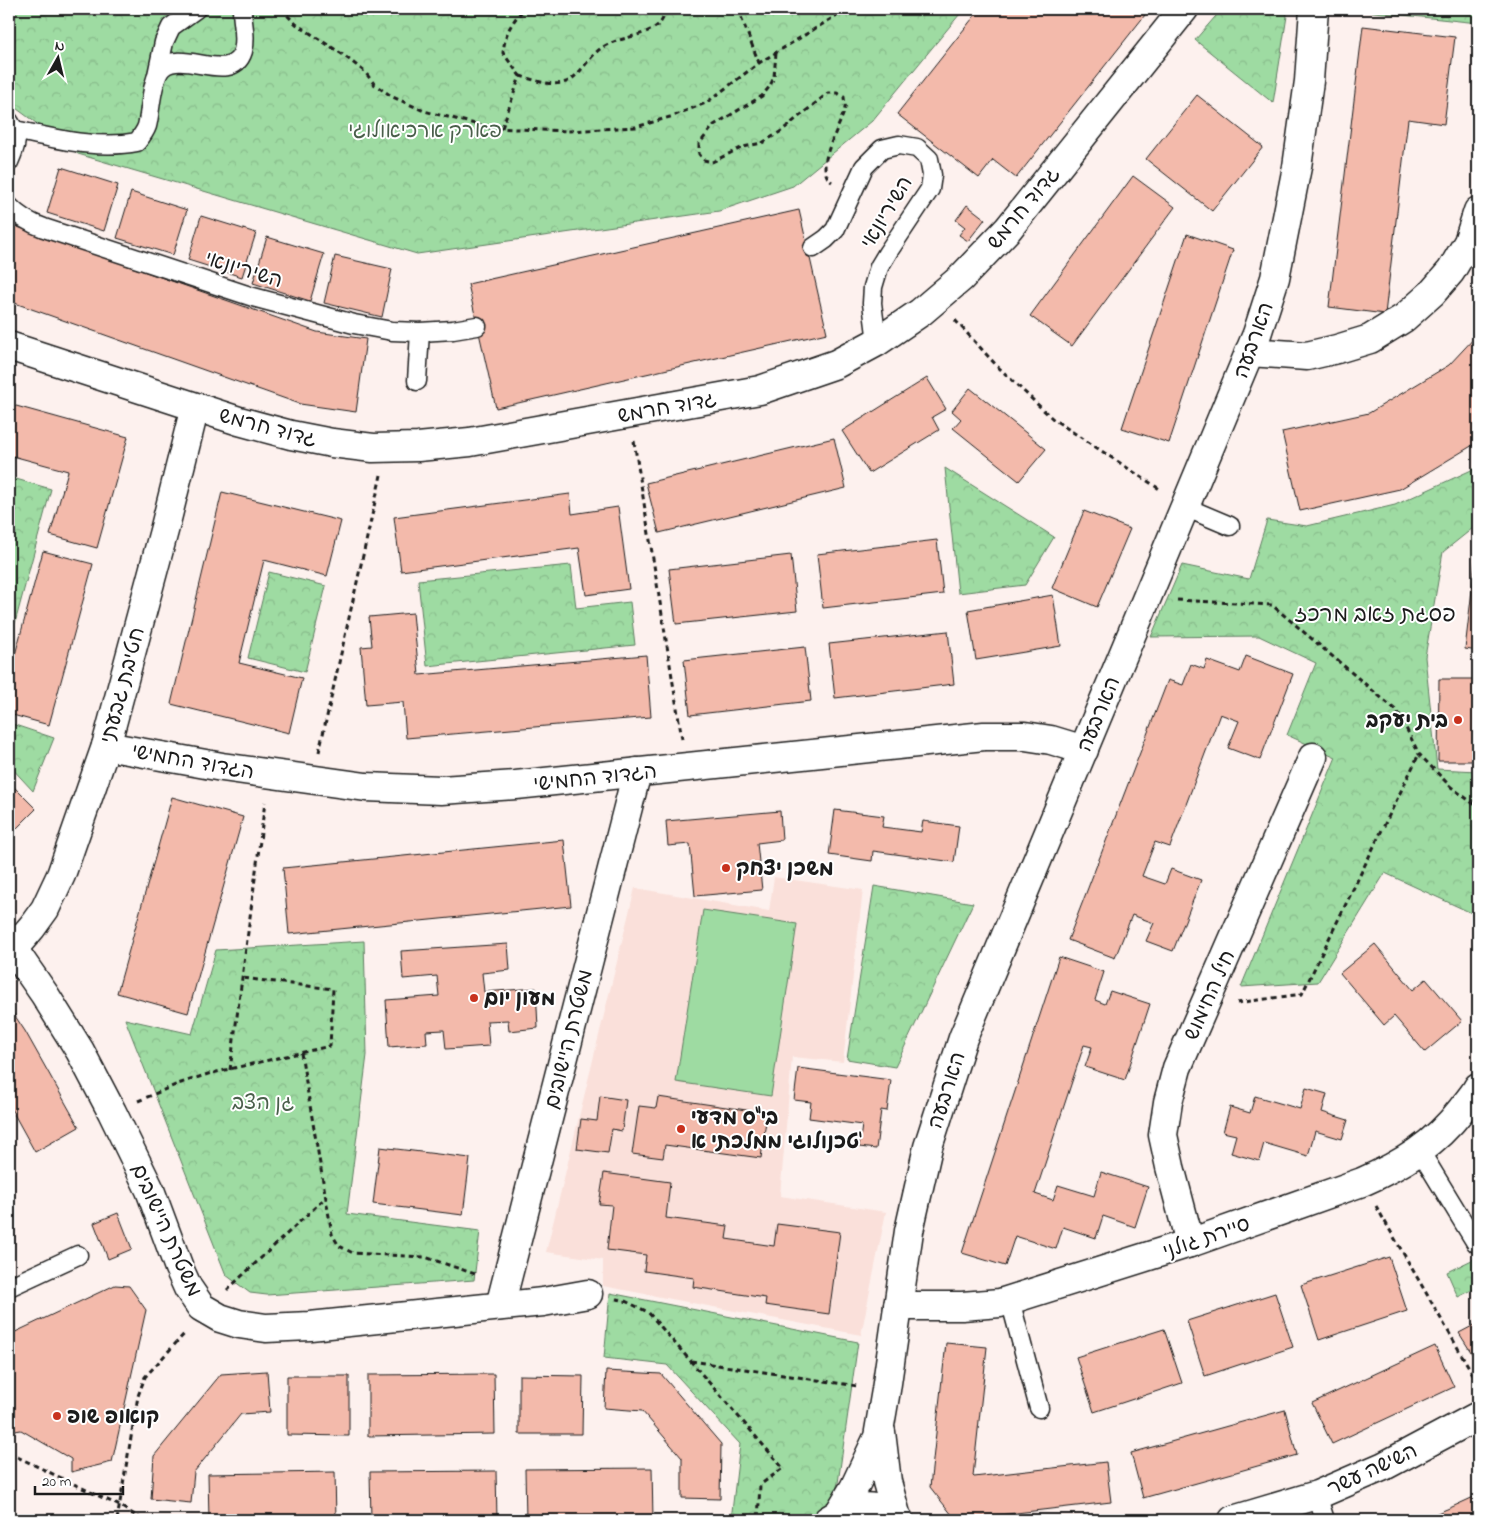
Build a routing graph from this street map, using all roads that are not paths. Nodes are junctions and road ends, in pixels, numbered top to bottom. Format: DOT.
graph roads {
  1 [pos="196,9"];
  2 [pos="242,9"];
  3 [pos="1184,9"];
  4 [pos="1314,9"];
  5 [pos="158,75"];
  6 [pos="12,126"];
  7 [pos="9,162"];
  8 [pos="9,206"];
  9 [pos="1478,212"];
  10 [pos="813,248"];
  11 [pos="477,326"];
  12 [pos="420,332"];
  13 [pos="878,342"];
  14 [pos="9,346"];
  15 [pos="1249,352"];
  16 [pos="417,381"];
  17 [pos="195,407"];
  18 [pos="1185,506"];
  19 [pos="1230,526"];
  20 [pos="106,746"];
  21 [pos="1084,750"];
  22 [pos="1313,757"];
  23 [pos="637,772"];
  24 [pos="11,946"];
  25 [pos="1478,1087"];
  26 [pos="1420,1151"];
  27 [pos="1190,1243"];
  28 [pos="1476,1243"];
  29 [pos="78,1254"];
  30 [pos="9,1287"];
  31 [pos="588,1294"];
  32 [pos="502,1295"];
  33 [pos="1010,1300"];
  34 [pos="898,1306"];
  35 [pos="1039,1408"];
  36 [pos="1478,1416"];
  37 [pos="882,1421"];
  38 [pos="1321,1508"];
  39 [pos="833,1516"];
  40 [pos="898,1519"];
  41 [pos="1233,1520"];
  1 -- 5 [label="lane"];
  2 -- 5 [label="lane"];
  3 -- 13 [label="street, גדוד חרמש"];
  4 -- 15 [label="street, הארבעה"];
  5 -- 6 [label="lane"];
  6 -- 7 [label="lane"];
  8 -- 12 [label="lane, השיריונאי"];
  9 -- 15 [label="street"];
  10 -- 13 [label="lane, השיריונאי"];
  11 -- 12 [label="lane, השיריונאי"];
  12 -- 16 [label="lane"];
  13 -- 17 [label="street, גדוד חרמש"];
  14 -- 17 [label="street, גדוד חרמש"];
  15 -- 18 [label="street, הארבעה"];
  17 -- 20 [label="street, חטיבת גבעתי"];
  18 -- 19 [label="lane"];
  18 -- 21 [label="street, הארבעה"];
  20 -- 23 [label="street, הגדוד החמישי"];
  20 -- 24 [label="street, חטיבת גבעתי"];
  21 -- 23 [label="street, הגדוד החמישי"];
  21 -- 34 [label="street, הארבעה"];
  22 -- 27 [label="street, חיל החימוש"];
  23 -- 32 [label="street, משטרת היישובים"];
  24 -- 32 [label="street, משטרת היישובים"];
  25 -- 26 [label="street, סיירת גולני"];
  26 -- 27 [label="street, סיירת גולני"];
  26 -- 28 [label="lane"];
  27 -- 33 [label="street, סיירת גולני"];
  29 -- 30 [label="lane"];
  31 -- 32 [label="street, משטרת היישובים"];
  33 -- 34 [label="street, סיירת גולני"];
  33 -- 35 [label="lane"];
  34 -- 37 [label="street, הארבעה"];
  36 -- 38 [label="street, השישה עשר"];
  37 -- 39 [label="street, הארבעה"];
  37 -- 40 [label="street, הארבעה"];
  38 -- 41 [label="street, השישה עשר"];
  39 -- 40 [label="street"];
}
